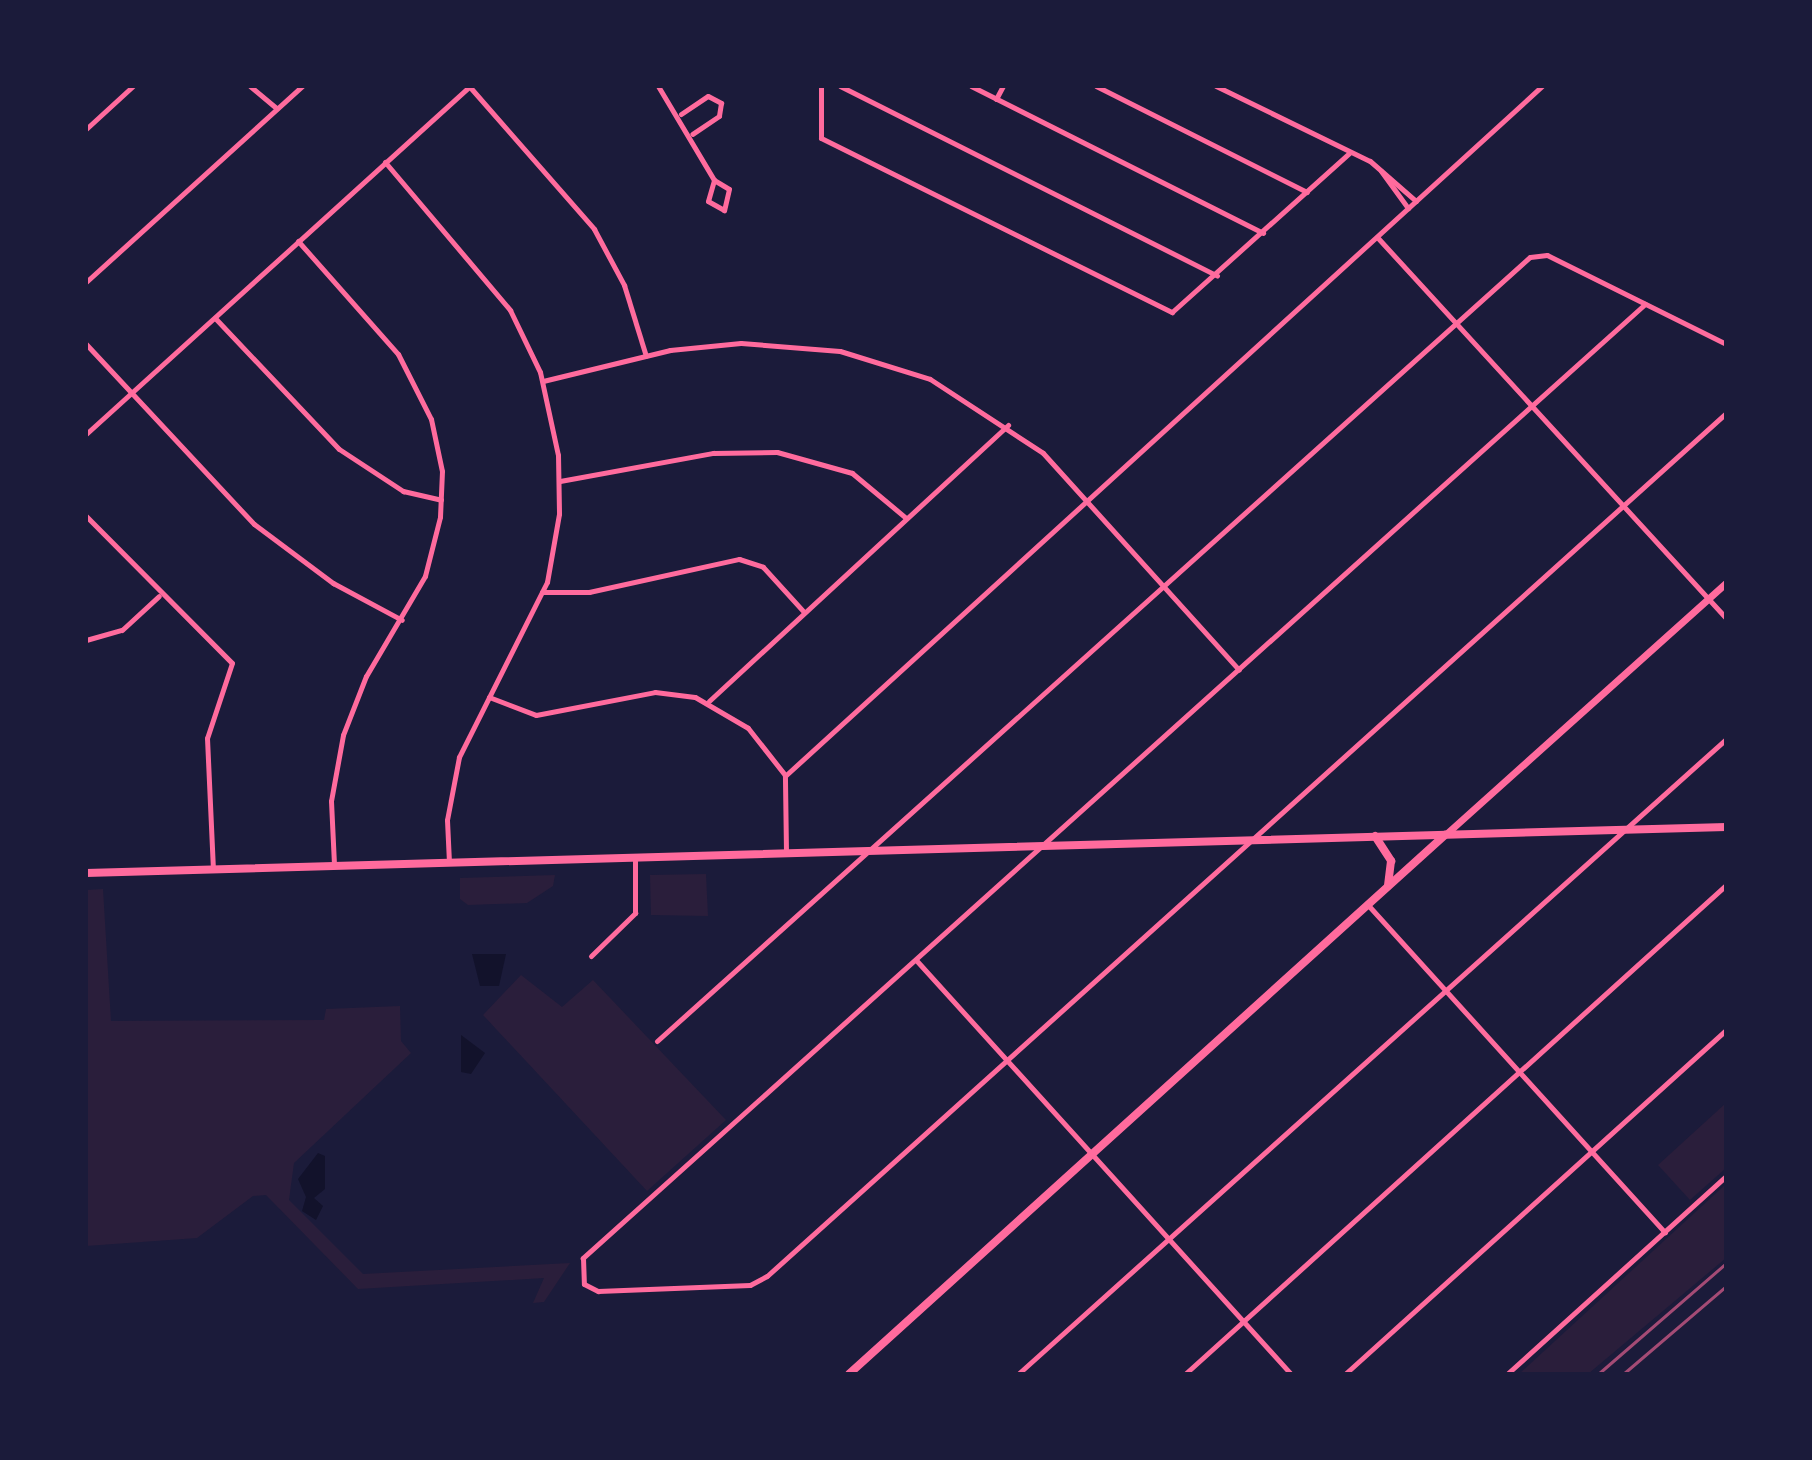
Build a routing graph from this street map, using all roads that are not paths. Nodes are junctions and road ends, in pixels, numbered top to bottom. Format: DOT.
graph roads {
  1 [pos="133,86"];
  2 [pos="250,86"];
  3 [pos="302,86"];
  4 [pos="469,86"];
  5 [pos="658,86"];
  6 [pos="821,86"];
  7 [pos="840,86"];
  8 [pos="971,86"];
  9 [pos="1003,86"];
  10 [pos="1096,86"];
  11 [pos="1216,86"];
  12 [pos="1542,86"];
  13 [pos="996,99"];
  14 [pos="277,109"];
  15 [pos="681,114"];
  16 [pos="86,129"];
  17 [pos="692,134"];
  18 [pos="1349,153"];
  19 [pos="385,162"];
  20 [pos="1381,170"];
  21 [pos="714,180"];
  22 [pos="1307,192"];
  23 [pos="1416,201"];
  24 [pos="1408,208"];
  25 [pos="1263,233"];
  26 [pos="1377,237"];
  27 [pos="298,241"];
  28 [pos="1217,276"];
  29 [pos="86,282"];
  30 [pos="1645,304"];
  31 [pos="215,318"];
  32 [pos="1455,324"];
  33 [pos="86,344"];
  34 [pos="1726,344"];
  35 [pos="646,356"];
  36 [pos="543,381"];
  37 [pos="132,393"];
  38 [pos="1530,407"];
  39 [pos="1726,413"];
  40 [pos="1008,425"];
  41 [pos="86,434"];
  42 [pos="560,481"];
  43 [pos="441,500"];
  44 [pos="1088,500"];
  45 [pos="1622,506"];
  46 [pos="86,516"];
  47 [pos="906,518"];
  48 [pos="1726,583"];
  49 [pos="1163,586"];
  50 [pos="542,592"];
  51 [pos="159,596"];
  52 [pos="1709,598"];
  53 [pos="804,612"];
  54 [pos="1726,618"];
  55 [pos="402,620"];
  56 [pos="86,640"];
  57 [pos="1239,670"];
  58 [pos="489,697"];
  59 [pos="709,701"];
  60 [pos="1726,739"];
  61 [pos="785,776"];
  62 [pos="1726,827"];
  63 [pos="1626,830"];
  64 [pos="1446,834"];
  65 [pos="1375,836"];
  66 [pos="1255,840"];
  67 [pos="1046,844"];
  68 [pos="869,849"];
  69 [pos="786,852"];
  70 [pos="635,857"];
  71 [pos="449,863"];
  72 [pos="334,865"];
  73 [pos="213,868"];
  74 [pos="86,873"];
  75 [pos="1726,885"];
  76 [pos="1387,890"];
  77 [pos="1368,905"];
  78 [pos="591,956"];
  79 [pos="916,960"];
  80 [pos="1445,991"];
  81 [pos="1726,1030"];
  82 [pos="657,1041"];
  83 [pos="1008,1059"];
  84 [pos="1518,1072"];
  85 [pos="1591,1152"];
  86 [pos="1092,1155"];
  87 [pos="1726,1176"];
  88 [pos="1665,1232"];
  89 [pos="1171,1242"];
  90 [pos="1243,1321"];
  91 [pos="849,1374"];
  92 [pos="1018,1374"];
  93 [pos="1185,1374"];
  94 [pos="1291,1374"];
  95 [pos="1345,1374"];
  96 [pos="1507,1374"];
  1 -- 16 [label="street"];
  2 -- 14 [label="street"];
  3 -- 14 [label="street"];
  4 -- 19 [label="street"];
  4 -- 35 [label="street"];
  5 -- 15 [label="street"];
  6 -- 28 [label="street"];
  7 -- 28 [label="street"];
  8 -- 13 [label="street"];
  9 -- 13 [label="street"];
  10 -- 22 [label="street"];
  11 -- 18 [label="street"];
  12 -- 23 [label="street"];
  13 -- 25 [label="street"];
  14 -- 29 [label="street"];
  15 -- 17 [label="street"];
  15 -- 17 [label="street"];
  17 -- 21 [label="street"];
  18 -- 20 [label="street"];
  18 -- 22 [label="street"];
  19 -- 27 [label="street"];
  19 -- 36 [label="street"];
  20 -- 23 [label="street"];
  20 -- 24 [label="street"];
  21 -- 21 [label="street"];
  22 -- 25 [label="street"];
  23 -- 24 [label="street"];
  24 -- 26 [label="street"];
  25 -- 28 [label="street"];
  26 -- 32 [label="street"];
  26 -- 44 [label="street"];
  27 -- 31 [label="street"];
  27 -- 43 [label="street"];
  30 -- 32 [label="street"];
  30 -- 34 [label="street"];
  30 -- 38 [label="street"];
  31 -- 37 [label="street"];
  31 -- 43 [label="street"];
  32 -- 38 [label="street"];
  32 -- 49 [label="street"];
  33 -- 37 [label="street"];
  35 -- 36 [label="street"];
  35 -- 40 [label="street"];
  36 -- 42 [label="street"];
  37 -- 41 [label="street"];
  37 -- 55 [label="street"];
  38 -- 45 [label="street"];
  38 -- 57 [label="street"];
  39 -- 45 [label="street"];
  40 -- 44 [label="street"];
  40 -- 47 [label="street"];
  42 -- 47 [label="street"];
  42 -- 50 [label="street"];
  43 -- 55 [label="street"];
  44 -- 49 [label="street"];
  44 -- 61 [label="street"];
  45 -- 52 [label="street"];
  45 -- 66 [label="street"];
  46 -- 51 [label="street"];
  47 -- 53 [label="street"];
  48 -- 52 [label="street"];
  49 -- 57 [label="street"];
  49 -- 68 [label="street"];
  50 -- 53 [label="street"];
  50 -- 58 [label="street"];
  51 -- 56 [label="street"];
  51 -- 73 [label="street"];
  52 -- 54 [label="street"];
  52 -- 64 [label="street"];
  53 -- 59 [label="street"];
  55 -- 72 [label="street"];
  57 -- 67 [label="street"];
  58 -- 59 [label="street"];
  58 -- 71 [label="street"];
  59 -- 61 [label="street"];
  60 -- 63 [label="street"];
  61 -- 69 [label="street"];
  62 -- 63 [label="main road"];
  63 -- 64 [label="main road"];
  63 -- 80 [label="street"];
  64 -- 65 [label="main road"];
  64 -- 76 [label="main road"];
  65 -- 66 [label="main road"];
  65 -- 76 [label="main road"];
  66 -- 67 [label="main road"];
  66 -- 83 [label="street"];
  67 -- 68 [label="main road"];
  67 -- 79 [label="street"];
  68 -- 69 [label="main road"];
  68 -- 82 [label="street"];
  69 -- 70 [label="main road"];
  70 -- 71 [label="main road"];
  70 -- 78 [label="street"];
  71 -- 72 [label="main road"];
  72 -- 73 [label="main road"];
  73 -- 74 [label="main road"];
  75 -- 84 [label="street"];
  76 -- 77 [label="main road"];
  77 -- 80 [label="street"];
  77 -- 86 [label="main road"];
  79 -- 83 [label="street"];
  79 -- 83 [label="street"];
  80 -- 84 [label="street"];
  80 -- 89 [label="street"];
  81 -- 85 [label="street"];
  83 -- 86 [label="street"];
  84 -- 85 [label="street"];
  84 -- 90 [label="street"];
  85 -- 88 [label="street"];
  85 -- 95 [label="street"];
  86 -- 89 [label="street"];
  86 -- 91 [label="main road"];
  87 -- 88 [label="street"];
  88 -- 96 [label="street"];
  89 -- 90 [label="street"];
  89 -- 92 [label="street"];
  90 -- 93 [label="street"];
  90 -- 94 [label="street"];
}
